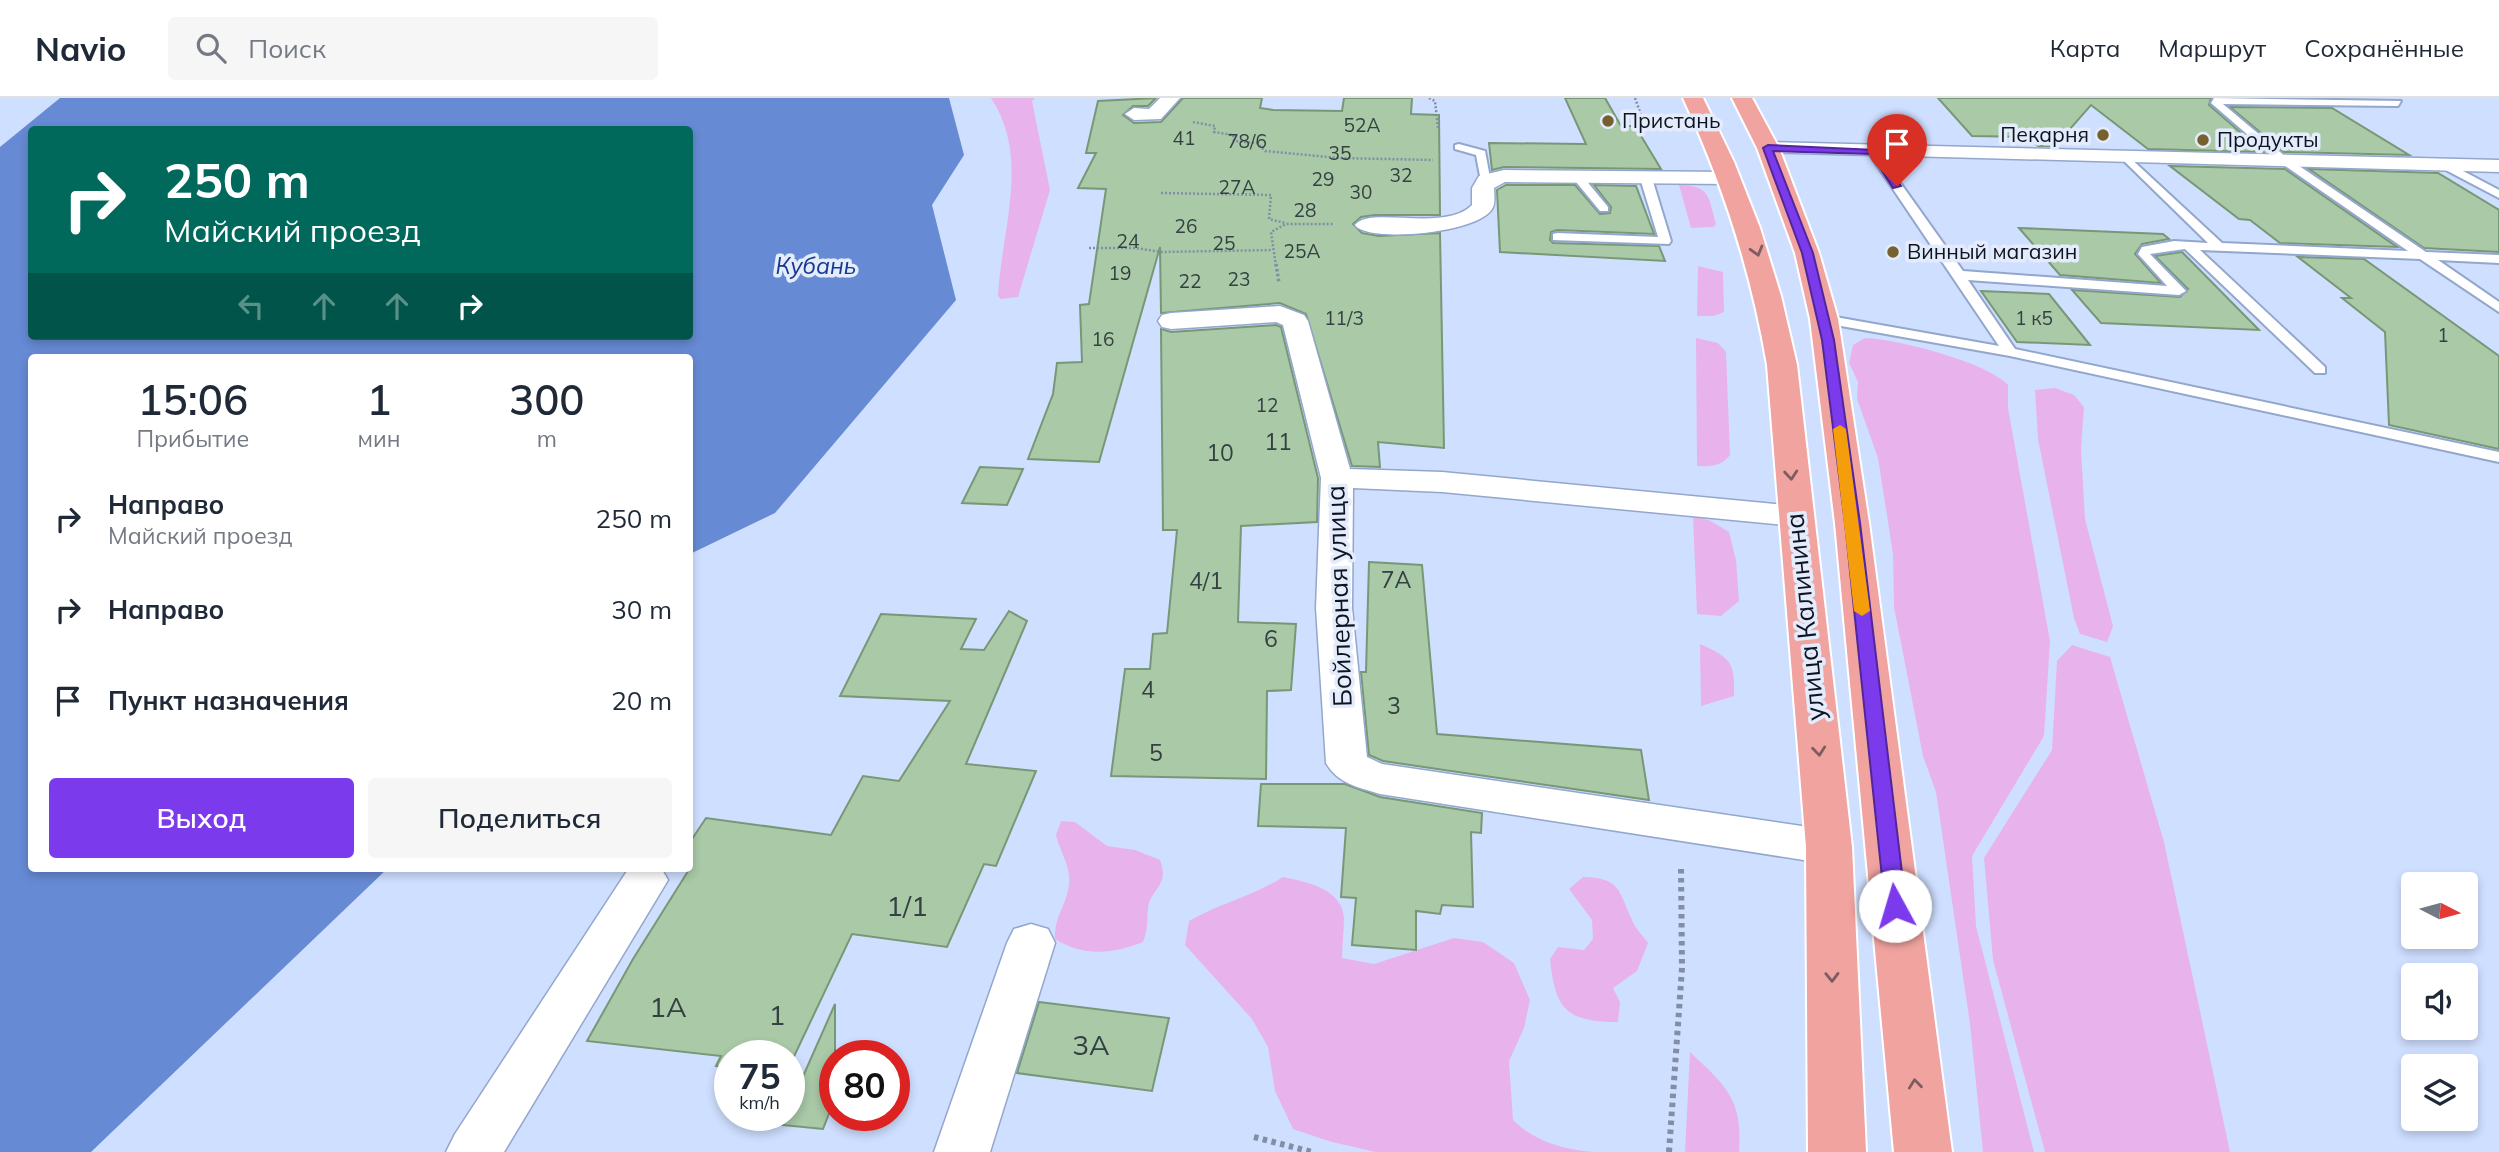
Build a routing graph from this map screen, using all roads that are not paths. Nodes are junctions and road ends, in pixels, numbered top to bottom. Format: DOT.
graph roads {
  1 [pos="1171,98"];
  2 [pos="1693,98"];
  3 [pos="1742,98"];
  4 [pos="2398,103"];
  5 [pos="1134,114"];
  6 [pos="1459,147"];
  7 [pos="1768,148"];
  8 [pos="1873,152"];
  9 [pos="2128,159"];
  10 [pos="2282,159"];
  11 [pos="2444,164"];
  12 [pos="2499,166"];
  13 [pos="1485,171"];
  14 [pos="1576,174"];
  15 [pos="1645,175"];
  16 [pos="1734,189"];
  17 [pos="2499,195"];
  18 [pos="1790,206"];
  19 [pos="1604,209"];
  20 [pos="1366,225"];
  21 [pos="1557,237"];
  22 [pos="2189,246"];
  23 [pos="2219,247"];
  24 [pos="2423,256"];
  25 [pos="2499,259"];
  26 [pos="1959,275"];
  27 [pos="2499,308"];
  28 [pos="1824,319"];
  29 [pos="1171,321"];
  30 [pos="2010,352"];
  31 [pos="2319,370"];
  32 [pos="2499,457"];
  33 [pos="1336,478"];
  34 [pos="1795,516"];
  35 [pos="1829,847"];
  36 [pos="645,880"];
  37 [pos="1031,943"];
  38 [pos="474,1152"];
  39 [pos="962,1152"];
  40 [pos="1837,1152"];
  41 [pos="1923,1152"];
  1 -- 5 [label="street"];
  2 -- 16 [label="highway, улица Калинина"];
  3 -- 7 [label="highway"];
  4 -- 10 [label="lane"];
  6 -- 13 [label="lane"];
  7 -- 8 [label="street"];
  7 -- 18 [label="highway"];
  8 -- 9 [label="street"];
  8 -- 26 [label="lane"];
  9 -- 10 [label="street"];
  9 -- 23 [label="lane"];
  10 -- 11 [label="street"];
  10 -- 24 [label="lane"];
  11 -- 12 [label="street"];
  11 -- 17 [label="lane"];
  13 -- 14 [label="street"];
  13 -- 20 [label="street"];
  14 -- 15 [label="street"];
  14 -- 19 [label="lane"];
  15 -- 16 [label="street"];
  15 -- 21 [label="lane"];
  16 -- 18 [label="highway"];
  16 -- 34 [label="highway, улица Калинина, one-way"];
  18 -- 28 [label="highway"];
  22 -- 23 [label="lane"];
  22 -- 26 [label="lane"];
  22 -- 31 [label="lane"];
  23 -- 24 [label="lane"];
  24 -- 25 [label="lane"];
  24 -- 27 [label="lane"];
  26 -- 30 [label="lane"];
  28 -- 30 [label="lane"];
  41 -- 28 [label="highway, one-way"];
  29 -- 33 [label="street, Бойлерная улица"];
  30 -- 32 [label="lane"];
  33 -- 34 [label="street"];
  33 -- 35 [label="street, Бойлерная улица"];
  34 -- 35 [label="highway, улица Калинина, one-way"];
  35 -- 40 [label="highway, улица Калинина, one-way"];
  36 -- 38 [label="street"];
  37 -- 39 [label="street"];
}
